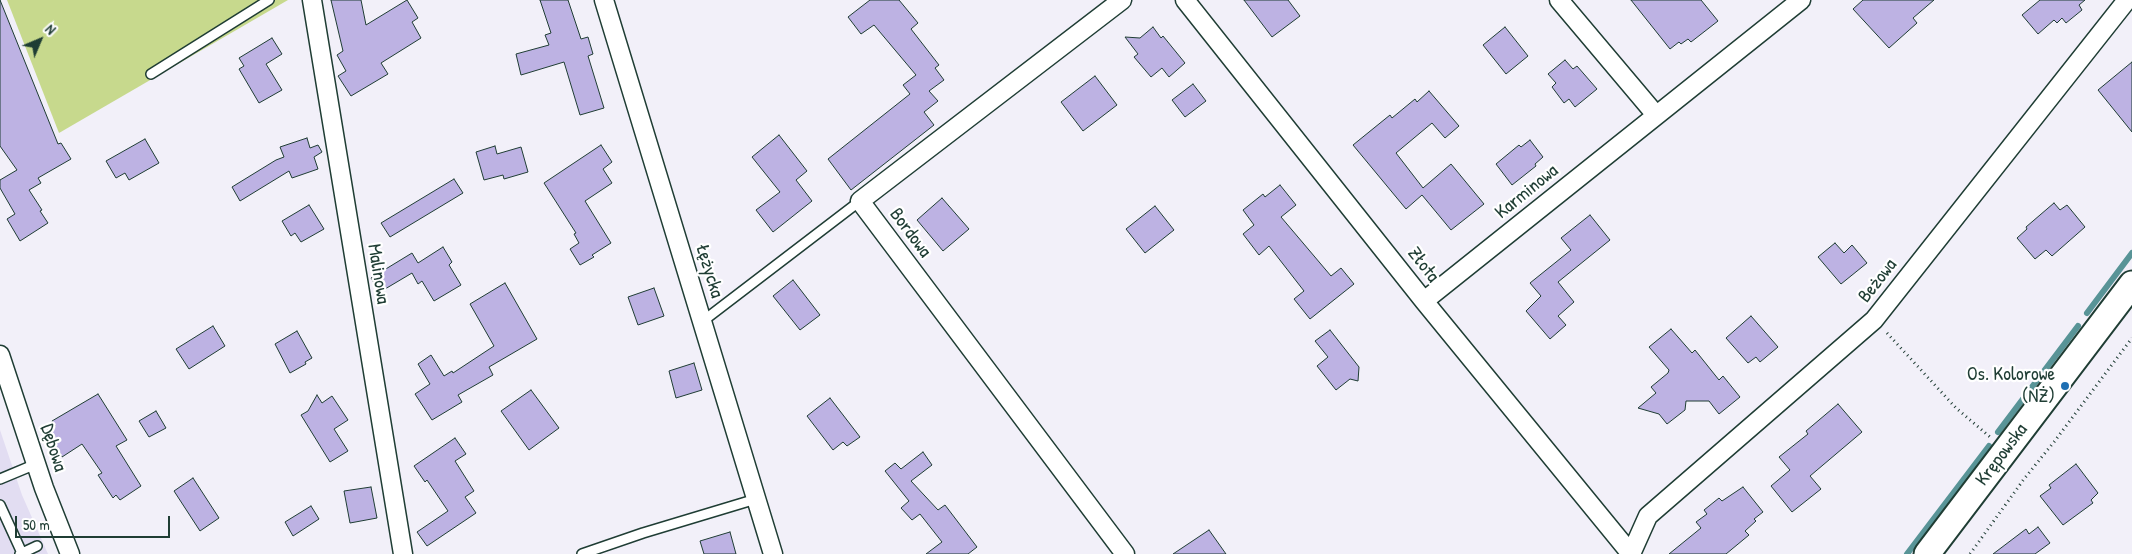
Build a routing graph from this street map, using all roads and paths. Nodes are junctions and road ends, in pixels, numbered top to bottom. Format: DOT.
graph roads {
  1 [pos="269,0"];
  2 [pos="312,0"];
  3 [pos="604,0"];
  4 [pos="1122,0"];
  5 [pos="1185,0"];
  6 [pos="1559,0"];
  7 [pos="1801,0"];
  8 [pos="2127,0"];
  9 [pos="151,74"];
  10 [pos="1656,115"];
  11 [pos="860,201"];
  12 [pos="2132,284"];
  13 [pos="1424,301"];
  14 [pos="1874,320"];
  15 [pos="702,321"];
  16 [pos="2132,338"];
  17 [pos="0,355"];
  18 [pos="2006,450"];
  19 [pos="36,464"];
  20 [pos="0,479"];
  21 [pos="756,499"];
  22 [pos="0,505"];
  23 [pos="37,546"];
  24 [pos="21,554"];
  25 [pos="70,554"];
  26 [pos="403,554"];
  27 [pos="582,554"];
  28 [pos="773,554"];
  29 [pos="1126,554"];
  30 [pos="1631,554"];
  31 [pos="1927,554"];
  32 [pos="1970,554"];
  1 -- 9 [label="lane"];
  2 -- 26 [label="street, Malinowa"];
  3 -- 15 [label="street, Łężycka"];
  4 -- 11 [label="street, Bordowa"];
  5 -- 13 [label="street, Złota"];
  6 -- 10 [label="street"];
  7 -- 10 [label="street, Karminowa"];
  8 -- 14 [label="street, Beżowa"];
  10 -- 13 [label="street, Karminowa"];
  11 -- 15 [label="lane"];
  11 -- 29 [label="street, Bordowa"];
  12 -- 18 [label="street, Krępowska"];
  13 -- 30 [label="street, Złota"];
  14 -- 18 [label="path"];
  14 -- 30 [label="street, Beżowa"];
  15 -- 21 [label="street, Łężycka"];
  16 -- 32 [label="path"];
  17 -- 19 [label="street, Dębowa"];
  18 -- 31 [label="street, Krępowska"];
  19 -- 20 [label="lane"];
  19 -- 25 [label="street, Dębowa"];
  21 -- 27 [label="lane"];
  21 -- 28 [label="street, Łężycka"];
  22 -- 24 [label="lane"];
  23 -- 24 [label="lane"];
}
